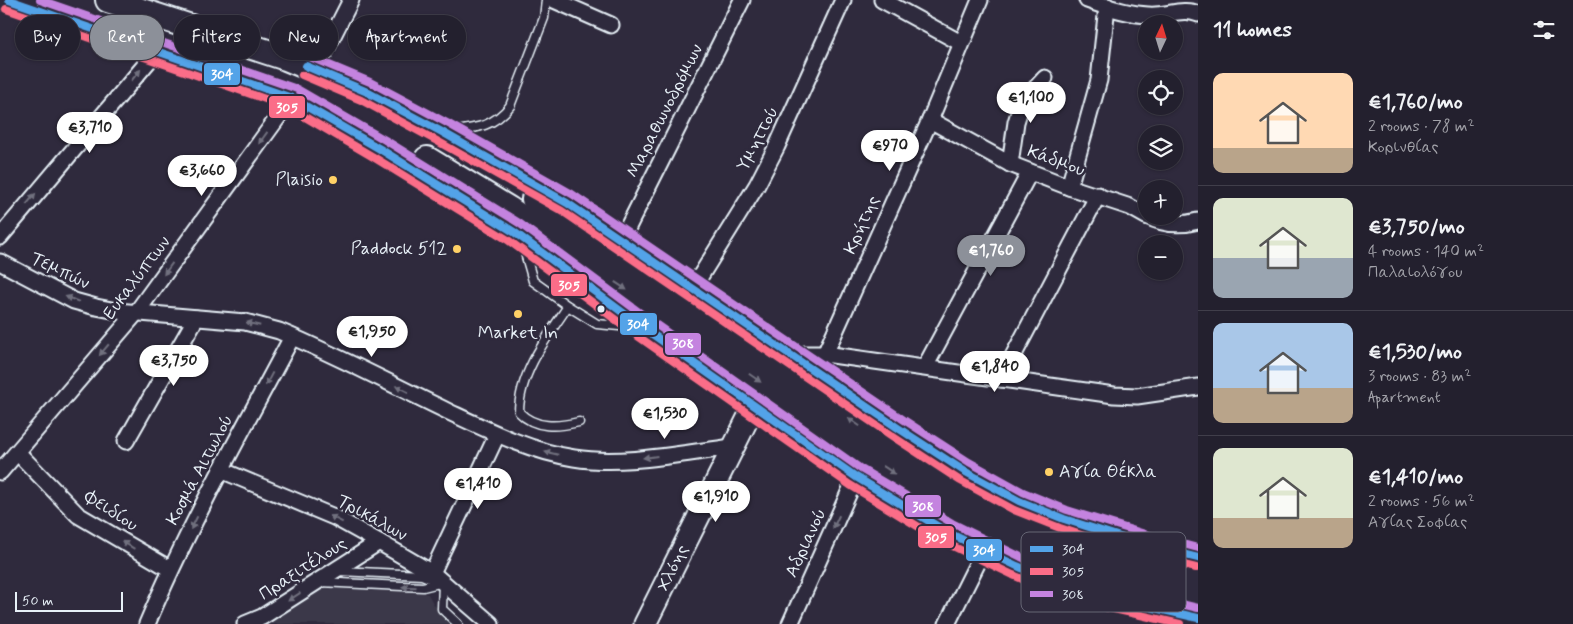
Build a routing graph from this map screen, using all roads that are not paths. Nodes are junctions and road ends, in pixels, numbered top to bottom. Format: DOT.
graph roads {
  1 [pos="9,0"];
  2 [pos="108,0"];
  3 [pos="351,0"];
  4 [pos="546,0"];
  5 [pos="554,0"];
  6 [pos="742,0"];
  7 [pos="844,0"];
  8 [pos="882,0"];
  9 [pos="980,0"];
  10 [pos="1087,0"];
  11 [pos="1107,6"];
  12 [pos="1197,13"];
  13 [pos="611,26"];
  14 [pos="90,28"];
  15 [pos="961,43"];
  16 [pos="164,54"];
  17 [pos="150,60"];
  18 [pos="316,69"];
  19 [pos="1045,78"];
  20 [pos="292,98"];
  21 [pos="930,120"];
  22 [pos="442,132"];
  23 [pos="1010,164"];
  24 [pos="1030,172"];
  25 [pos="1069,187"];
  26 [pos="1098,195"];
  27 [pos="1138,211"];
  28 [pos="1198,221"];
  29 [pos="1183,225"];
  30 [pos="0,237"];
  31 [pos="521,237"];
  32 [pos="622,239"];
  33 [pos="0,262"];
  34 [pos="693,288"];
  35 [pos="568,306"];
  36 [pos="136,313"];
  37 [pos="196,318"];
  38 [pos="645,329"];
  39 [pos="292,336"];
  40 [pos="789,354"];
  41 [pos="825,354"];
  42 [pos="925,367"];
  43 [pos="1001,379"];
  44 [pos="1198,387"];
  45 [pos="754,406"];
  46 [pos="579,422"];
  47 [pos="497,435"];
  48 [pos="126,441"];
  49 [pos="733,447"];
  50 [pos="18,453"];
  51 [pos="221,470"];
  52 [pos="0,472"];
  53 [pos="856,477"];
  54 [pos="1043,532"];
  55 [pos="1100,532"];
  56 [pos="379,542"];
  57 [pos="1021,546"];
  58 [pos="984,550"];
  59 [pos="1021,568"];
  60 [pos="170,569"];
  61 [pos="335,571"];
  62 [pos="437,578"];
  63 [pos="317,582"];
  64 [pos="1173,612"];
  65 [pos="1198,618"];
  66 [pos="147,624"];
  67 [pos="245,624"];
  68 [pos="458,624"];
  69 [pos="491,624"];
  70 [pos="645,624"];
  71 [pos="790,624"];
  72 [pos="947,624"];
  1 -- 14 [label="main road"];
  2 -- 18 [label="main road"];
  3 -- 18 [label="street"];
  4 -- 22 [label="lane"];
  5 -- 13 [label="street"];
  6 -- 32 [label="street, Μαραθωνοδρόμων"];
  7 -- 34 [label="street, Υμηττού"];
  8 -- 15 [label="street"];
  9 -- 15 [label="street, Κρήτης"];
  10 -- 11 [label="street"];
  11 -- 12 [label="street"];
  11 -- 25 [label="street"];
  15 -- 21 [label="street, Κρήτης"];
  16 -- 20 [label="main road"];
  30 -- 17 [label="street, one-way"];
  18 -- 22 [label="main road"];
  19 -- 23 [label="street"];
  20 -- 31 [label="main road"];
  20 -- 36 [label="street, Ευκαλύπτων, one-way"];
  20 -- 57 [label="main road, one-way"];
  21 -- 23 [label="street, Κάδμου"];
  21 -- 41 [label="street, Κρήτης"];
  22 -- 32 [label="main road"];
  54 -- 22 [label="main road, one-way"];
  23 -- 24 [label="street, Κάδμου"];
  24 -- 25 [label="street, Κάδμου"];
  24 -- 42 [label="street"];
  25 -- 26 [label="street, Κάδμου"];
  26 -- 27 [label="street, Κάδμου"];
  26 -- 43 [label="street"];
  28 -- 29 [label="street, Κάδμου"];
  31 -- 35 [label="lane"];
  31 -- 38 [label="main road"];
  32 -- 34 [label="main road"];
  36 -- 33 [label="street, Τεμπών, one-way"];
  34 -- 40 [label="main road"];
  35 -- 38 [label="lane"];
  35 -- 46 [label="lane"];
  36 -- 37 [label="street, Τεμπών"];
  36 -- 50 [label="street, Ευκαλύπτων, one-way"];
  39 -- 37 [label="street, Τεμπών, one-way"];
  37 -- 48 [label="street"];
  38 -- 45 [label="main road"];
  47 -- 39 [label="street, Τεμπών, one-way"];
  39 -- 51 [label="street, Κοσμά Αιτωλού, one-way"];
  40 -- 41 [label="street"];
  40 -- 55 [label="main road"];
  41 -- 42 [label="street"];
  42 -- 43 [label="street"];
  43 -- 44 [label="street"];
  45 -- 49 [label="street, Χλόης"];
  45 -- 53 [label="main road"];
  49 -- 47 [label="street, Τεμπών, one-way"];
  47 -- 62 [label="street"];
  49 -- 70 [label="street, Χλόης"];
  50 -- 52 [label="street, Ευκαλύπτων"];
  60 -- 50 [label="street, Φειδίου, one-way"];
  56 -- 51 [label="street, Τρικάλων, one-way"];
  51 -- 60 [label="street, Κοσμά Αιτωλού, one-way"];
  53 -- 58 [label="main road"];
  53 -- 71 [label="street, Αδριανού, one-way"];
  56 -- 61 [label="street, Πραξιτέλους"];
  56 -- 62 [label="street, Τρικάλων"];
  58 -- 59 [label="main road"];
  58 -- 72 [label="street"];
  60 -- 66 [label="street, Κοσμά Αιτωλού"];
  61 -- 62 [label="lane"];
  61 -- 63 [label="street, Πραξιτέλους"];
  62 -- 63 [label="lane, one-way"];
  62 -- 68 [label="lane"];
  62 -- 69 [label="street, Τρικάλων"];
  63 -- 67 [label="street, Πραξιτέλους, one-way"];
  64 -- 65 [label="main road"];
}
